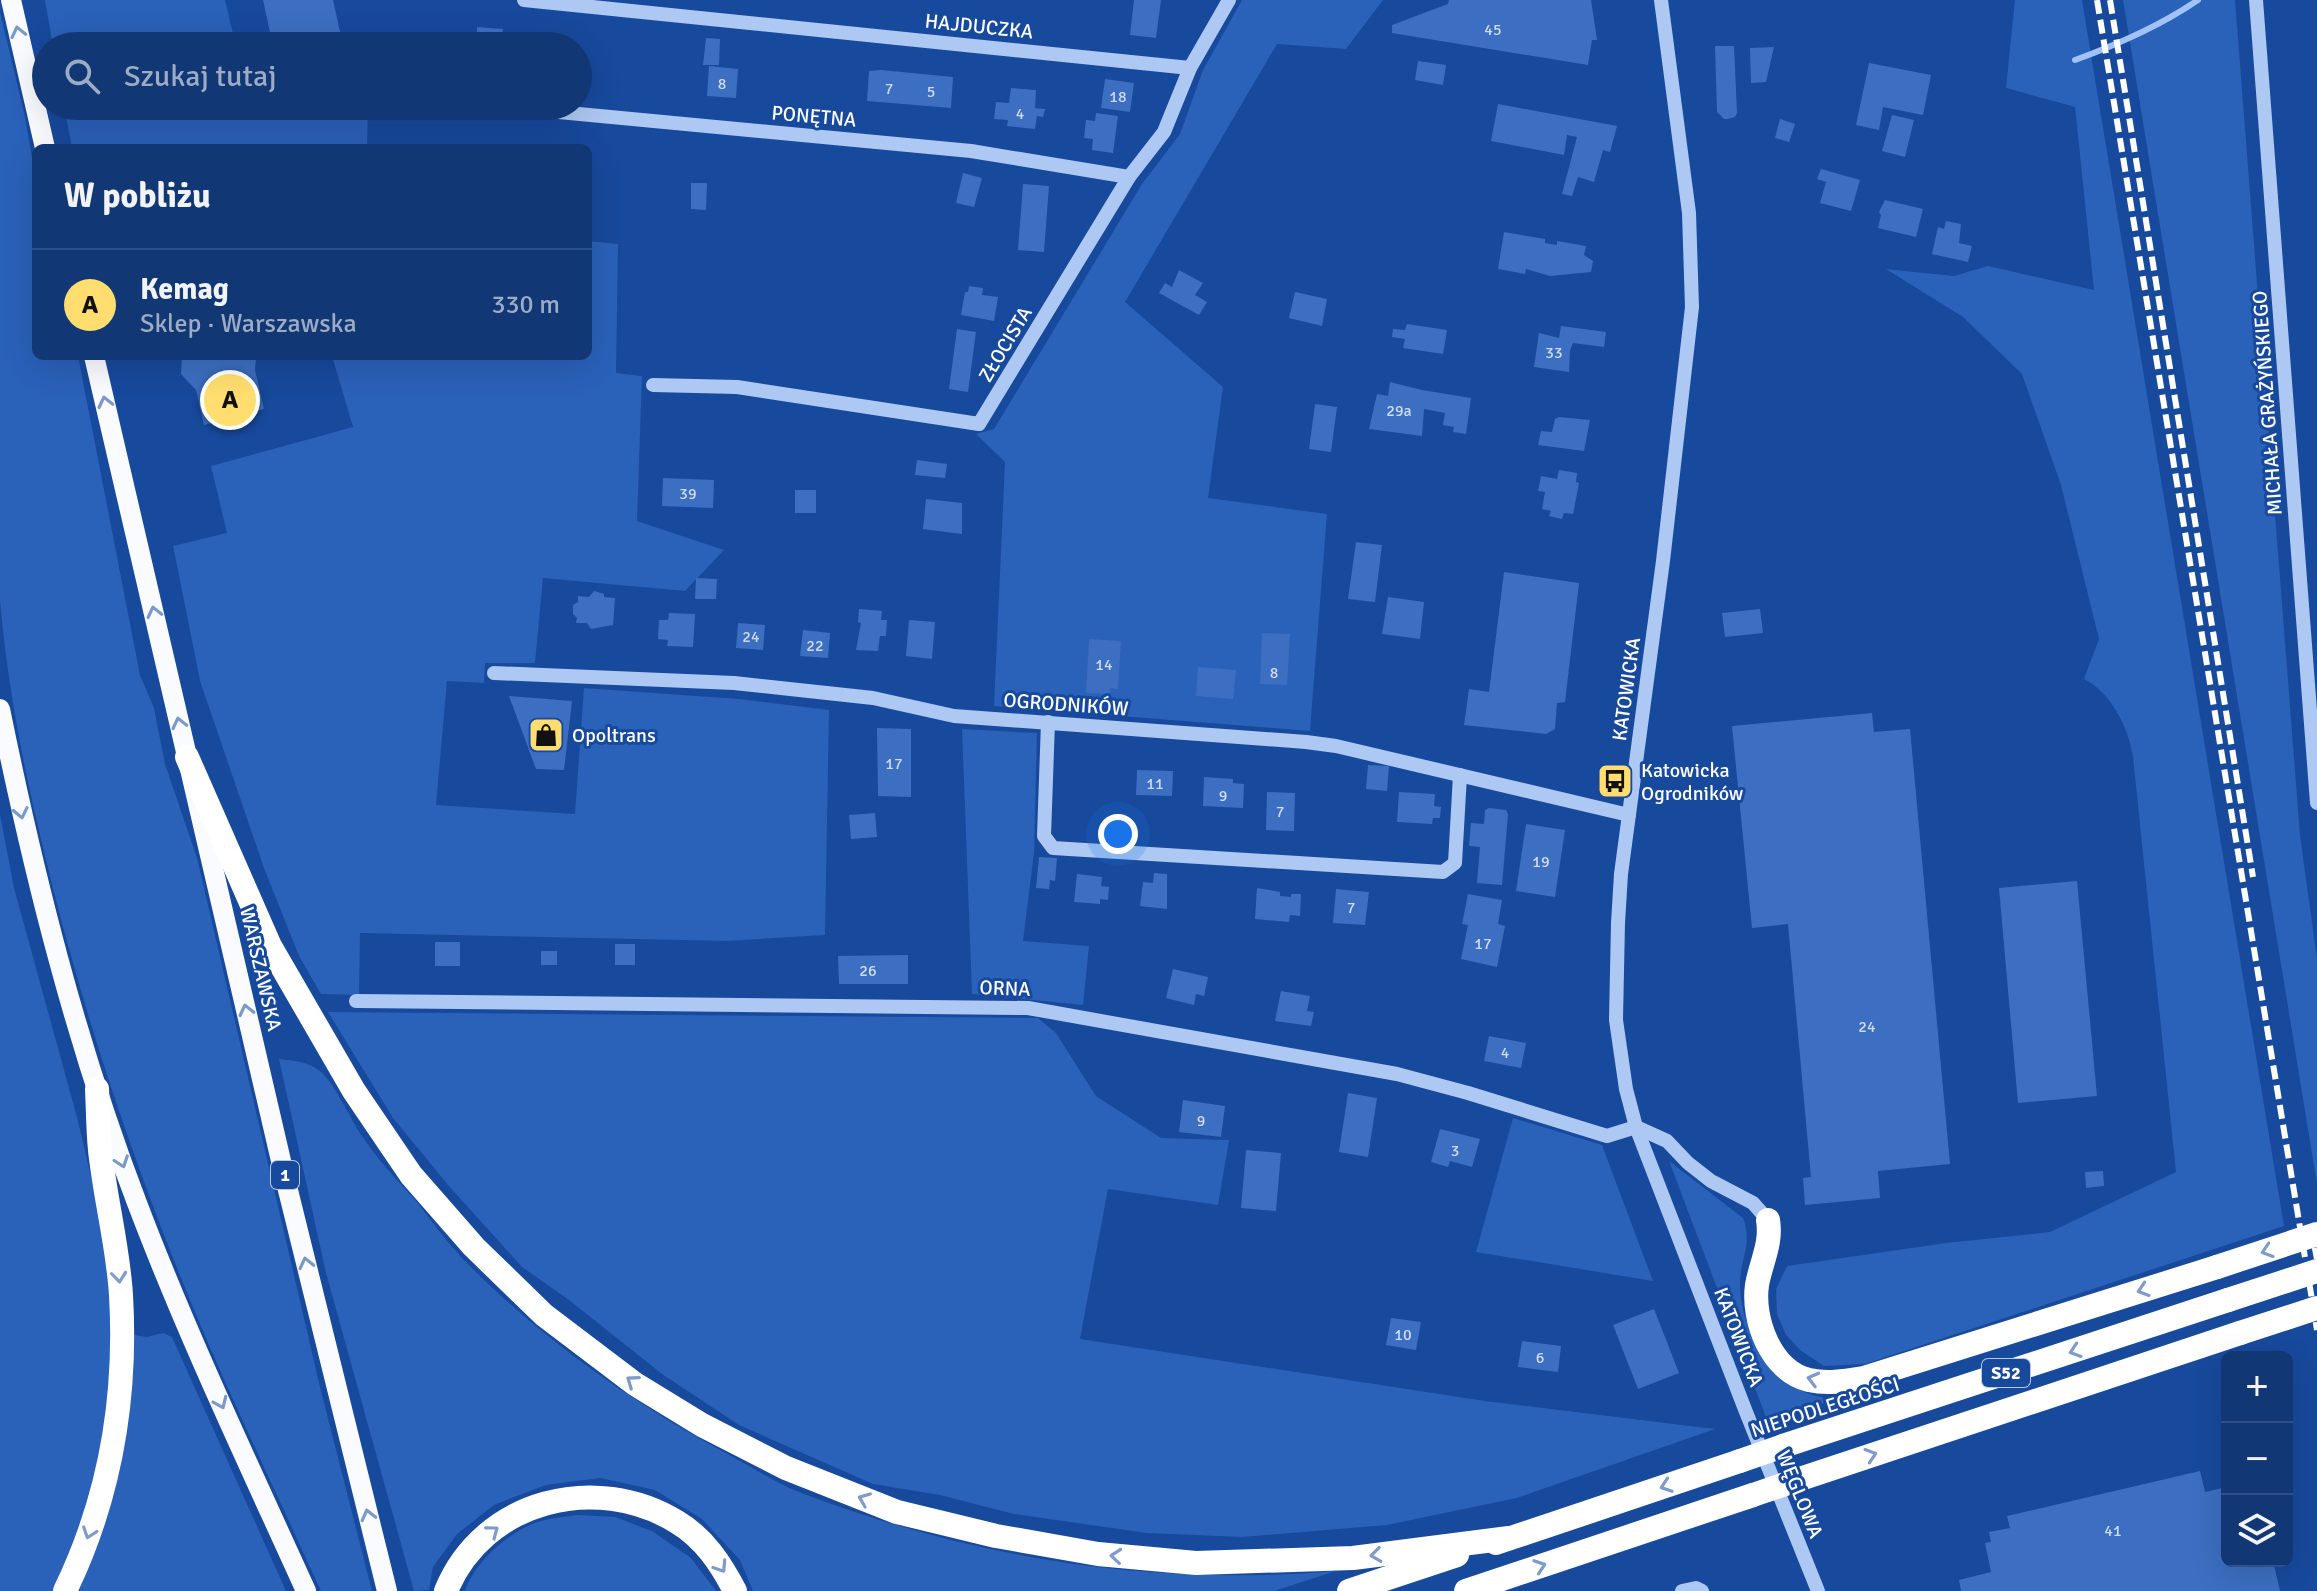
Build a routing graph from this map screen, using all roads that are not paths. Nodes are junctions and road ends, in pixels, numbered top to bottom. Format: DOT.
graph roads {
  1 [pos="11,0"];
  2 [pos="524,0"];
  3 [pos="1229,0"];
  4 [pos="1661,0"];
  5 [pos="2256,0"];
  6 [pos="1190,68"];
  7 [pos="32,91"];
  8 [pos="592,115"];
  9 [pos="39,120"];
  10 [pos="44,144"];
  11 [pos="1129,177"];
  12 [pos="95,360"];
  13 [pos="653,385"];
  14 [pos="494,673"];
  15 [pos="0,709"];
  16 [pos="1048,722"];
  17 [pos="187,757"];
  18 [pos="1460,775"];
  19 [pos="2317,803"];
  20 [pos="1629,815"];
  21 [pos="356,1001"];
  22 [pos="97,1089"];
  23 [pos="1636,1127"];
  24 [pos="1768,1220"];
  25 [pos="2317,1234"];
  26 [pos="2317,1271"];
  27 [pos="2317,1308"];
  28 [pos="1746,1412"];
  29 [pos="1509,1538"];
  30 [pos="65,1591"];
  31 [pos="306,1591"];
  32 [pos="387,1591"];
  33 [pos="446,1591"];
  34 [pos="735,1591"];
  35 [pos="1349,1591"];
  36 [pos="1466,1591"];
  37 [pos="1682,1591"];
  38 [pos="1702,1591"];
  39 [pos="1818,1591"];
  7 -- 1 [label="main road, one-way"];
  2 -- 6 [label="street, HAJDUCZKA"];
  3 -- 6 [label="street, ZŁOCISTA"];
  4 -- 20 [label="street, KATOWICKA"];
  5 -- 19 [label="street, MICHAŁA GRAŻYŃSKIEGO"];
  6 -- 11 [label="street, ZŁOCISTA"];
  8 -- 11 [label="street, PONĘTNA"];
  10 -- 9 [label="main road, one-way"];
  11 -- 13 [label="street, ZŁOCISTA"];
  17 -- 12 [label="main road, WARSZAWSKA / 1, one-way"];
  14 -- 16 [label="street, OGRODNIKÓW"];
  15 -- 22 [label="main road, one-way"];
  16 -- 18 [label="street, OGRODNIKÓW"];
  16 -- 18 [label="street"];
  29 -- 17 [label="highway, one-way"];
  32 -- 17 [label="main road, WARSZAWSKA / 1, one-way"];
  18 -- 20 [label="street, OGRODNIKÓW"];
  20 -- 23 [label="street, KATOWICKA"];
  21 -- 23 [label="street, ORNA"];
  22 -- 30 [label="highway, one-way"];
  22 -- 31 [label="main road, one-way"];
  23 -- 24 [label="street"];
  23 -- 28 [label="street, KATOWICKA"];
  25 -- 24 [label="highway, one-way, bridge"];
  26 -- 29 [label="highway, NIEPODLEGŁOŚCI / S52, one-way, bridge"];
  36 -- 27 [label="highway, S52, one-way, bridge"];
  28 -- 39 [label="street, WĘGLOWA"];
  29 -- 35 [label="highway, NIEPODLEGŁOŚCI / S52"];
  33 -- 34 [label="highway, one-way"];
  37 -- 38 [label="street"];
}
